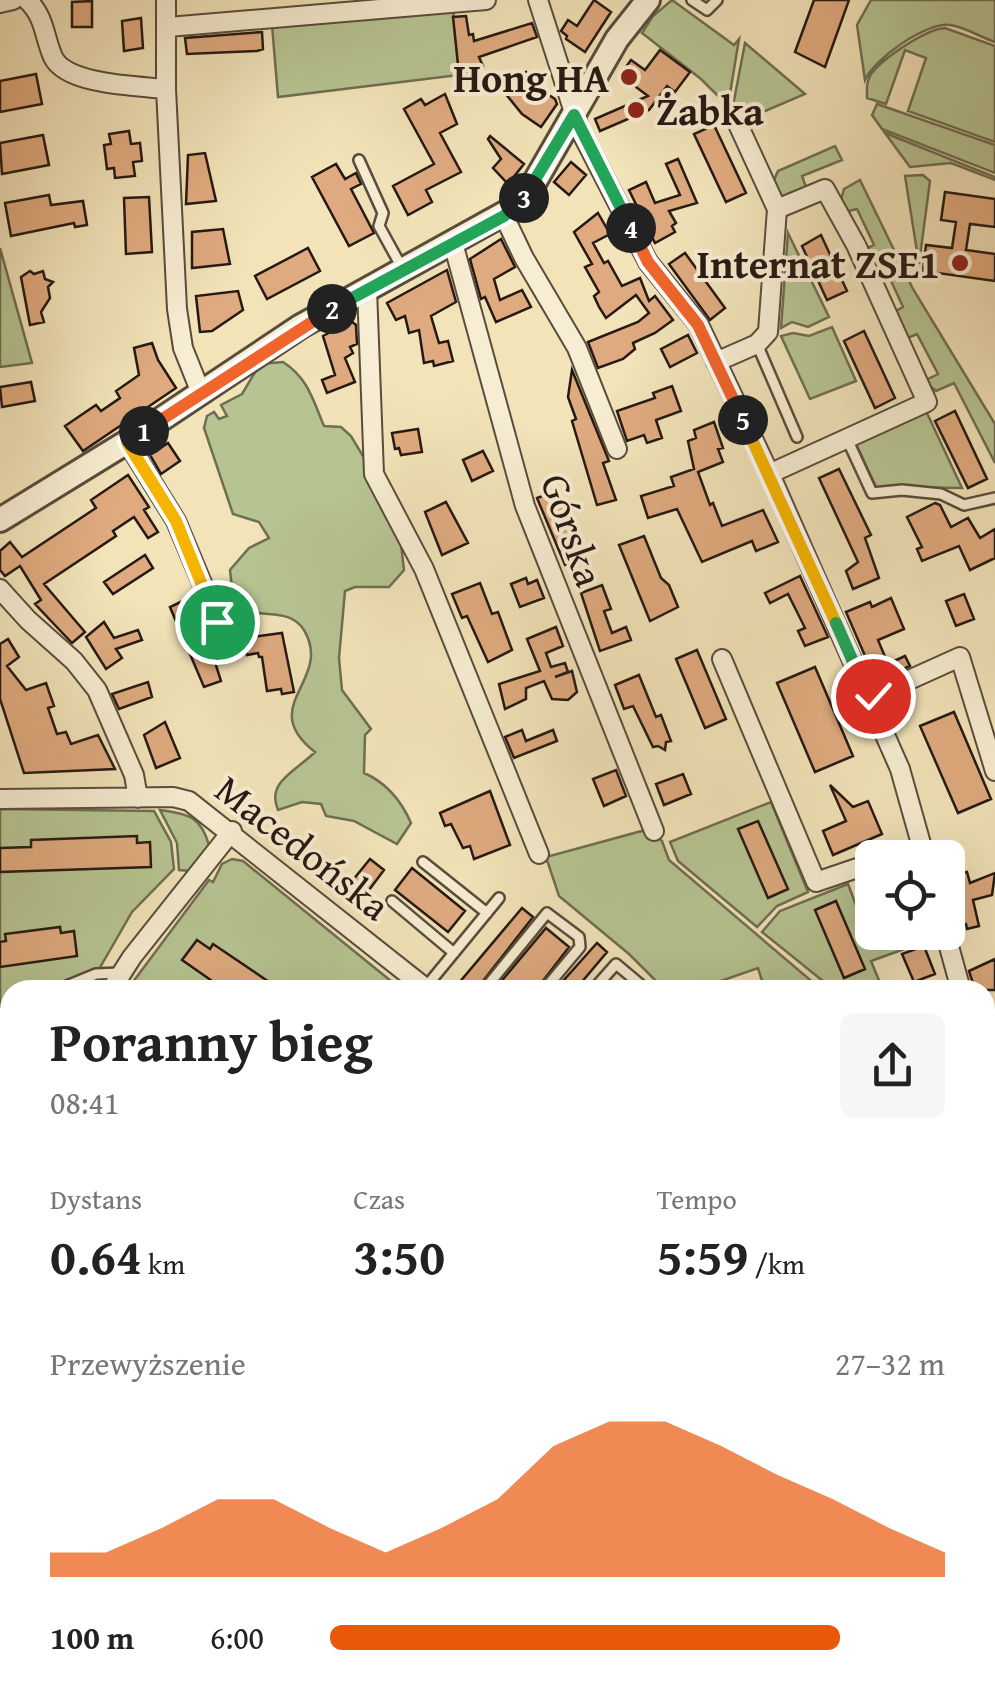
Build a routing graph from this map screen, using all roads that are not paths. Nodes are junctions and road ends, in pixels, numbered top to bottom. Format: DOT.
graph roads {
  1 [pos="13,0"];
  2 [pos="27,0"];
  3 [pos="166,0"];
  4 [pos="486,0"];
  5 [pos="538,0"];
  6 [pos="648,0"];
  7 [pos="692,0"];
  8 [pos="716,0"];
  9 [pos="0,3"];
  10 [pos="168,27"];
  11 [pos="166,89"];
  12 [pos="574,115"];
  13 [pos="736,120"];
  14 [pos="359,160"];
  15 [pos="777,209"];
  16 [pos="504,216"];
  17 [pos="452,243"];
  18 [pos="402,269"];
  19 [pos="367,289"];
  20 [pos="757,344"];
  21 [pos="716,362"];
  22 [pos="201,393"];
  23 [pos="797,437"];
  24 [pos="847,439"];
  25 [pos="127,442"];
  26 [pos="617,449"];
  27 [pos="769,474"];
  28 [pos="995,498"];
  29 [pos="2,516"];
  30 [pos="0,589"];
  31 [pos="225,638"];
  32 [pos="722,659"];
  33 [pos="869,698"];
  34 [pos="995,771"];
  35 [pos="138,798"];
  36 [pos="0,799"];
  37 [pos="232,831"];
  38 [pos="654,832"];
  39 [pos="921,840"];
  40 [pos="539,854"];
  41 [pos="423,862"];
  42 [pos="855,869"];
  43 [pos="499,898"];
  44 [pos="392,900"];
  45 [pos="487,913"];
  46 [pos="950,950"];
  47 [pos="454,952"];
  48 [pos="81,980"];
  49 [pos="111,980"];
  50 [pos="118,980"];
  51 [pos="416,980"];
  52 [pos="434,980"];
  53 [pos="492,980"];
  54 [pos="552,980"];
  55 [pos="602,980"];
  56 [pos="635,980"];
  57 [pos="958,980"];
  1 -- 9 [label="street"];
  2 -- 11 [label="street"];
  3 -- 10 [label="street"];
  4 -- 10 [label="street"];
  5 -- 12 [label="street"];
  6 -- 12 [label="street"];
  7 -- 8 [label="lane"];
  10 -- 11 [label="street"];
  11 -- 22 [label="street"];
  12 -- 16 [label="street"];
  12 -- 21 [label="street"];
  13 -- 15 [label="street"];
  14 -- 18 [label="lane"];
  15 -- 20 [label="street"];
  15 -- 24 [label="street"];
  16 -- 17 [label="street"];
  16 -- 26 [label="street"];
  17 -- 18 [label="street"];
  17 -- 38 [label="street, Górska"];
  18 -- 19 [label="street"];
  19 -- 22 [label="street"];
  19 -- 40 [label="street"];
  20 -- 21 [label="street"];
  20 -- 23 [label="lane"];
  21 -- 27 [label="street"];
  22 -- 25 [label="street"];
  24 -- 27 [label="street"];
  24 -- 28 [label="lane"];
  25 -- 29 [label="street"];
  25 -- 31 [label="street"];
  27 -- 33 [label="street"];
  30 -- 35 [label="street"];
  32 -- 42 [label="street"];
  33 -- 34 [label="street"];
  33 -- 39 [label="street"];
  35 -- 36 [label="street, Macedońska"];
  35 -- 37 [label="street, Macedońska"];
  37 -- 50 [label="street"];
  37 -- 51 [label="street, Macedońska"];
  41 -- 45 [label="lane"];
  43 -- 45 [label="lane"];
  44 -- 47 [label="lane"];
  45 -- 47 [label="lane"];
  46 -- 57 [label="street"];
  47 -- 52 [label="lane"];
  48 -- 49 [label="lane"];
  53 -- 54 [label="lane"];
  55 -- 56 [label="lane"];
}
